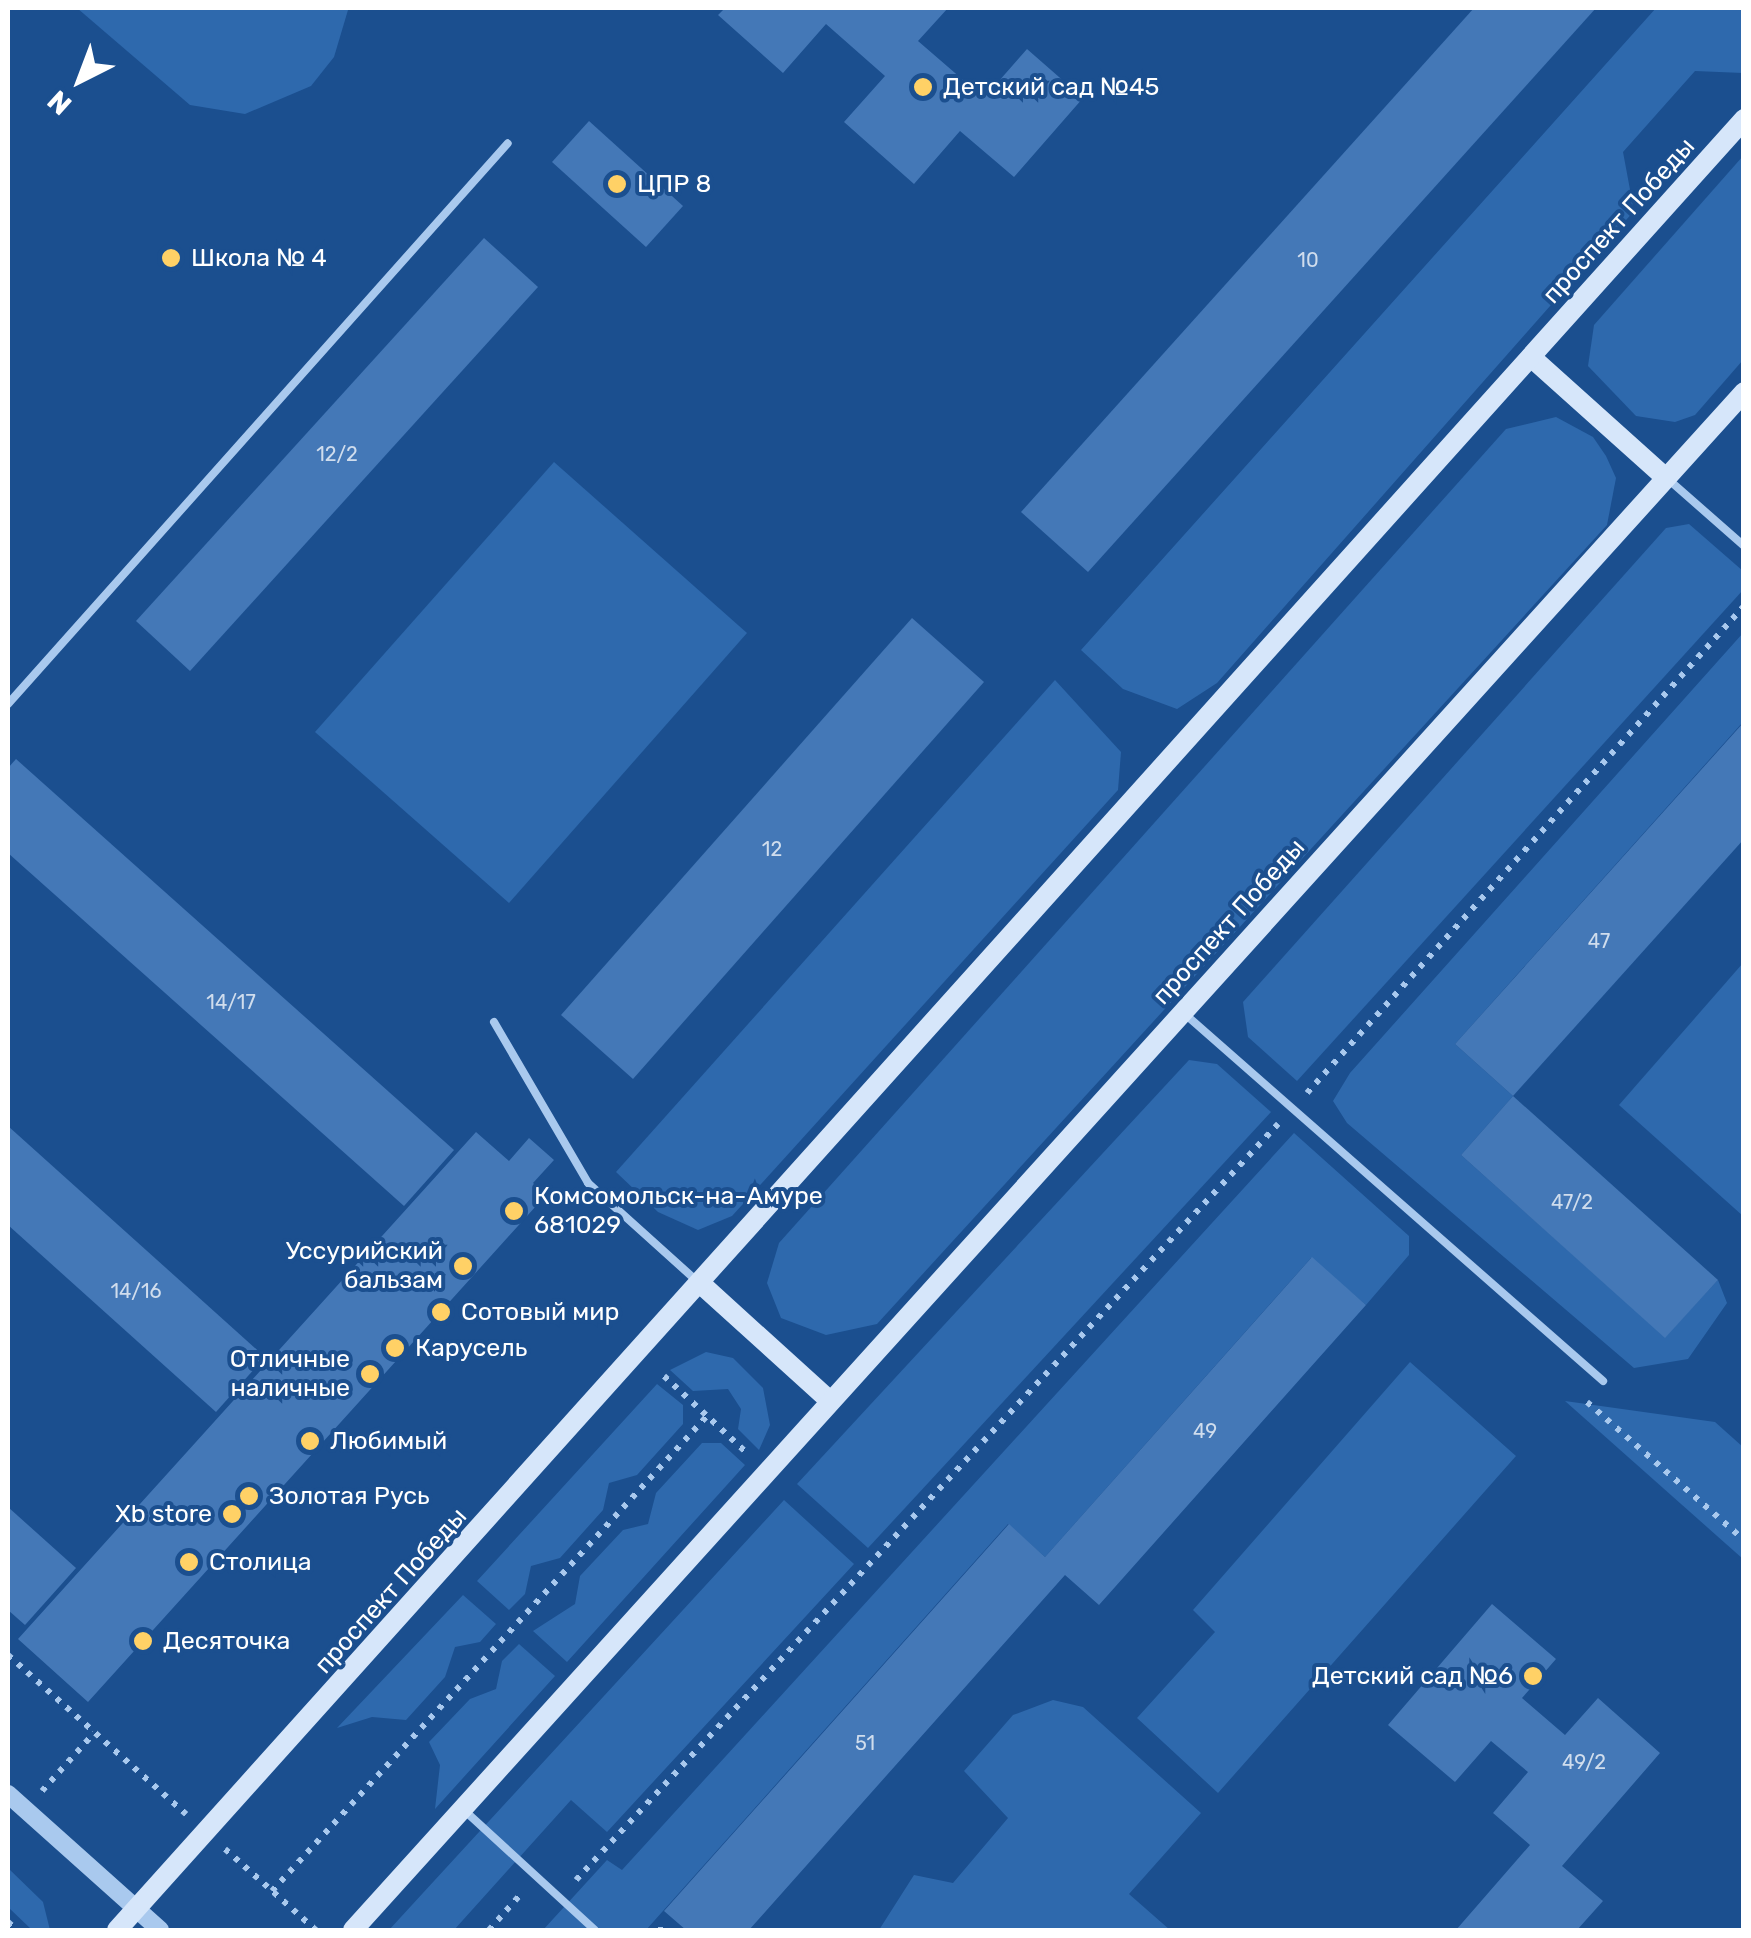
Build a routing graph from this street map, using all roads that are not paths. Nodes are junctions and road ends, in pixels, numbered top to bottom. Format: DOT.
graph roads {
  1 [pos="1744,120"];
  2 [pos="508,143"];
  3 [pos="1531,357"];
  4 [pos="1744,392"];
  5 [pos="1666,478"];
  6 [pos="1744,546"];
  7 [pos="8,704"];
  8 [pos="1182,1012"];
  9 [pos="494,1022"];
  10 [pos="700,1284"];
  11 [pos="1603,1381"];
  12 [pos="830,1400"];
  13 [pos="8,1794"];
  14 [pos="462,1808"];
  15 [pos="136,1908"];
  16 [pos="117,1930"];
  17 [pos="160,1930"];
  18 [pos="353,1930"];
  19 [pos="594,1930"];
  1 -- 3 [label="main road, проспект Победы"];
  2 -- 7 [label="lane"];
  3 -- 5 [label="main road"];
  3 -- 10 [label="main road, проспект Победы"];
  4 -- 5 [label="main road, проспект Победы"];
  5 -- 6 [label="lane"];
  5 -- 8 [label="main road, проспект Победы"];
  8 -- 11 [label="lane"];
  8 -- 12 [label="main road, проспект Победы"];
  9 -- 10 [label="lane"];
  10 -- 12 [label="main road"];
  10 -- 15 [label="main road, проспект Победы"];
  12 -- 14 [label="main road, проспект Победы"];
  13 -- 15 [label="street"];
  14 -- 18 [label="main road, проспект Победы"];
  14 -- 19 [label="lane"];
  15 -- 16 [label="main road, проспект Победы"];
  15 -- 17 [label="street"];
}
